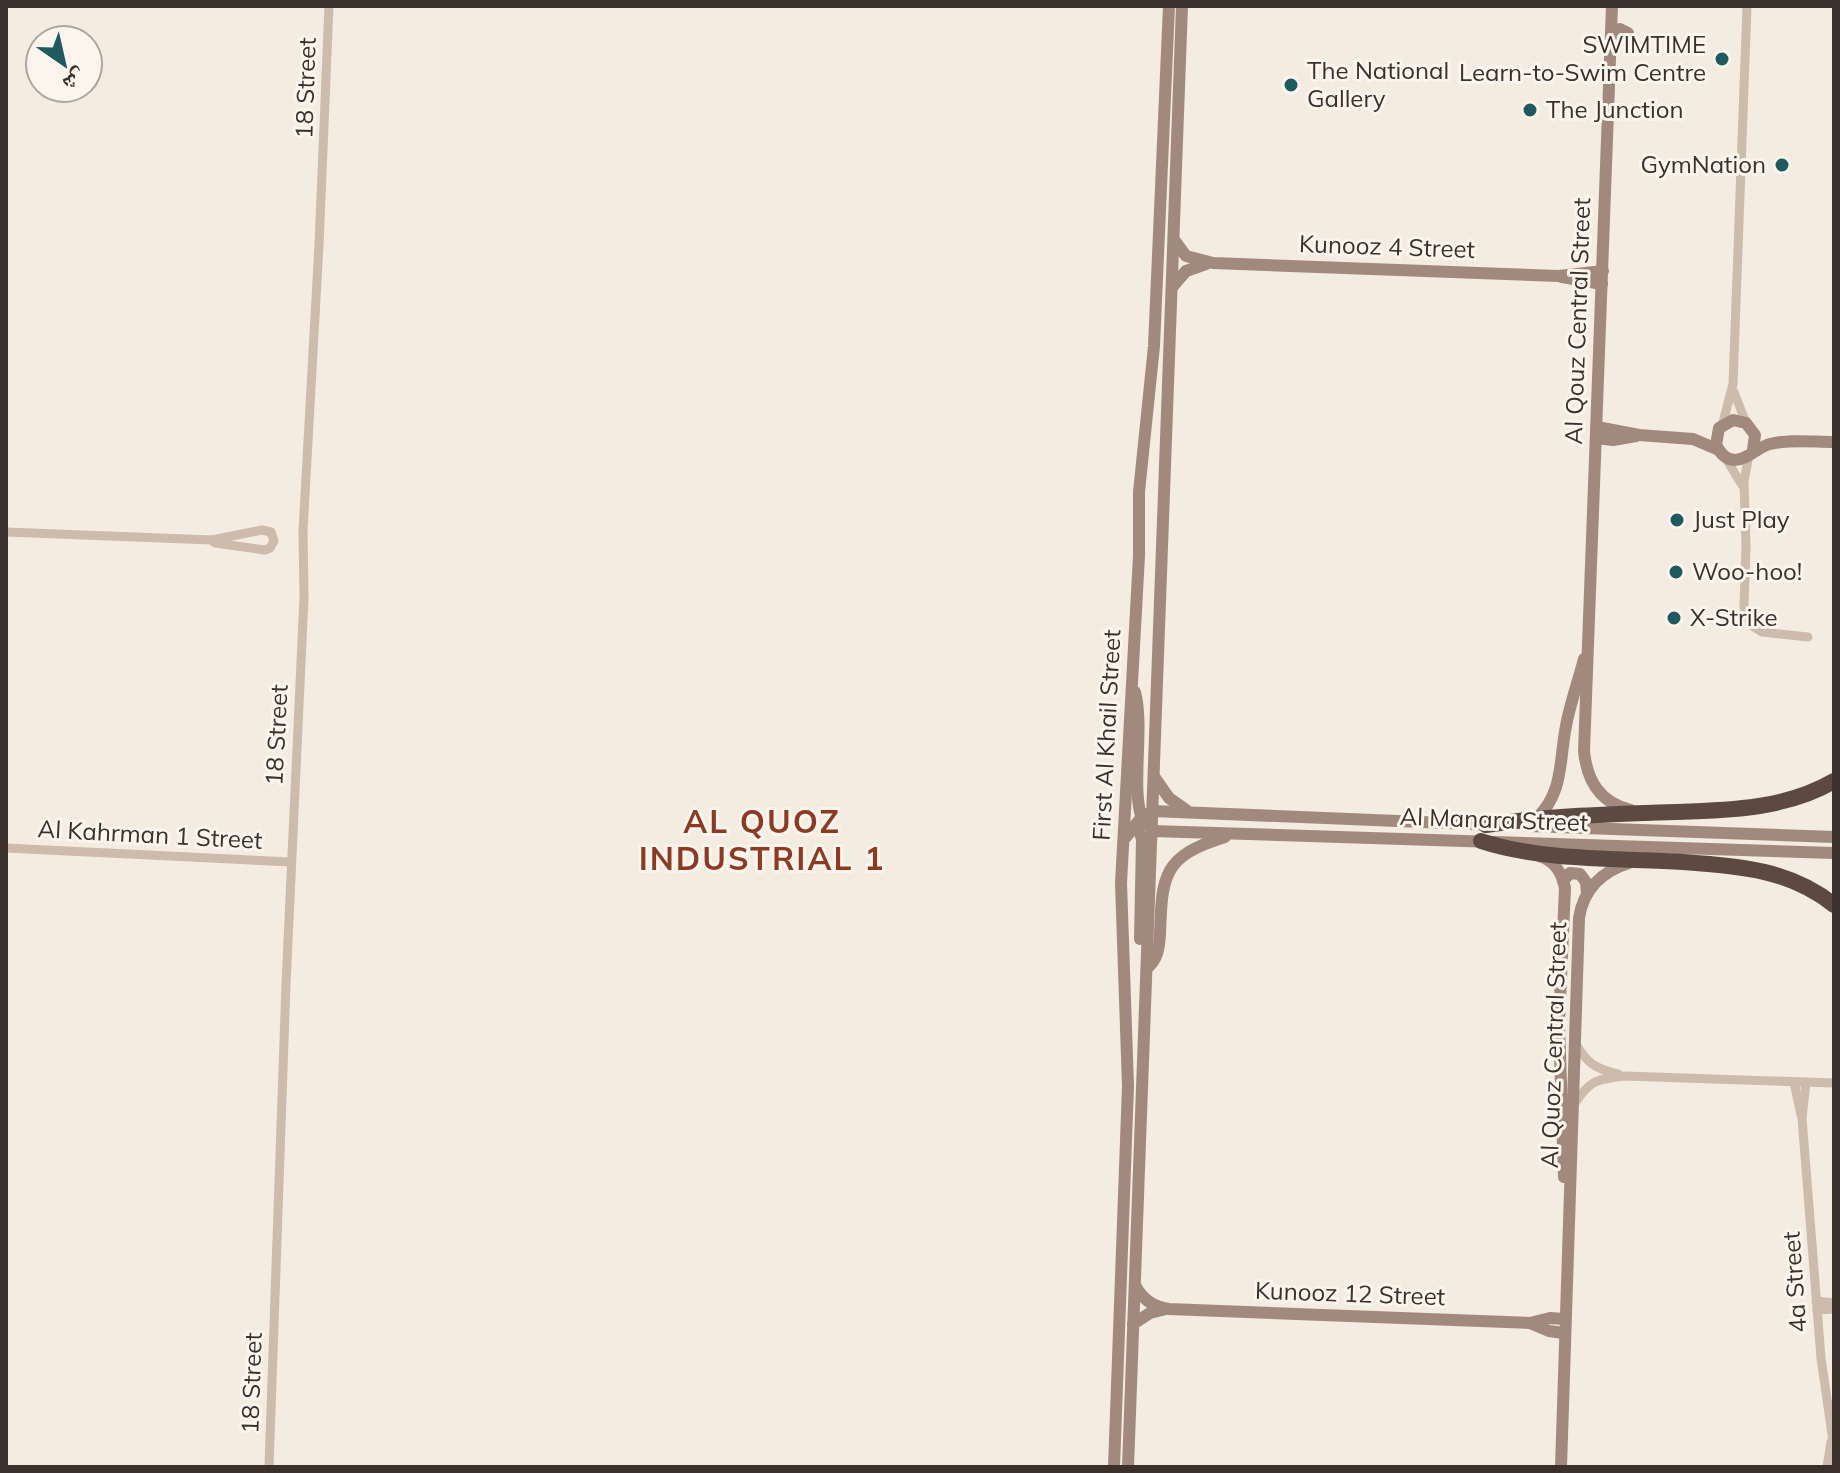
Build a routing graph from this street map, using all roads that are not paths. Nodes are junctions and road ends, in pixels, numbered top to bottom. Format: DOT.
graph roads {
  1 [pos="329,6"];
  2 [pos="1169,6"];
  3 [pos="1182,6"];
  4 [pos="1612,6"];
  5 [pos="1747,6"];
  6 [pos="1612,31"];
  7 [pos="1628,33"];
  8 [pos="1174,238"];
  9 [pos="1213,263"];
  10 [pos="1602,278"];
  11 [pos="1172,288"];
  12 [pos="1733,384"];
  13 [pos="1748,424"];
  14 [pos="1721,427"];
  15 [pos="1596,432"];
  16 [pos="1687,438"];
  17 [pos="1786,442"];
  18 [pos="1834,442"];
  19 [pos="1751,452"];
  20 [pos="1722,454"];
  21 [pos="1744,490"];
  22 [pos="6,532"];
  23 [pos="212,540"];
  24 [pos="1590,637"];
  25 [pos="1808,637"];
  26 [pos="1131,680"];
  27 [pos="1154,775"];
  28 [pos="1834,781"];
  29 [pos="1153,811"];
  30 [pos="1193,812"];
  31 [pos="1646,813"];
  32 [pos="1141,818"];
  33 [pos="1536,819"];
  34 [pos="1131,829"];
  35 [pos="1152,831"];
  36 [pos="1483,833"];
  37 [pos="1236,834"];
  38 [pos="1834,837"];
  39 [pos="1123,841"];
  40 [pos="6,848"];
  41 [pos="1525,852"];
  42 [pos="1834,853"];
  43 [pos="1643,860"];
  44 [pos="291,862"];
  45 [pos="1563,881"];
  46 [pos="1587,894"];
  47 [pos="1834,905"];
  48 [pos="1147,968"];
  49 [pos="1574,1040"];
  50 [pos="1625,1076"];
  51 [pos="1794,1082"];
  52 [pos="1806,1082"];
  53 [pos="1834,1083"];
  54 [pos="1572,1107"];
  55 [pos="1802,1118"];
  56 [pos="1570,1220"];
  57 [pos="1135,1285"];
  58 [pos="1834,1303"];
  59 [pos="1817,1305"];
  60 [pos="1169,1309"];
  61 [pos="1834,1309"];
  62 [pos="1564,1319"];
  63 [pos="1530,1323"];
  64 [pos="1133,1324"];
  65 [pos="1564,1333"];
  66 [pos="1833,1445"];
  67 [pos="269,1467"];
  68 [pos="1114,1467"];
  69 [pos="1128,1467"];
  70 [pos="1561,1467"];
  71 [pos="1827,1467"];
  1 -- 44 [label="street, 18 Street"];
  2 -- 26 [label="main road, First Al Khail Street"];
  3 -- 8 [label="main road, First Al Khail Street"];
  4 -- 6 [label="main road, Al Qouz Central Street"];
  5 -- 12 [label="street"];
  6 -- 7 [label="main road"];
  6 -- 10 [label="main road, Al Qouz Central Street"];
  8 -- 9 [label="main road, Kunooz 4 Street"];
  8 -- 11 [label="main road, First Al Khail Street"];
  9 -- 10 [label="main road, Kunooz 4 Street"];
  9 -- 11 [label="main road, Kunooz 4 Street"];
  10 -- 15 [label="main road, Al Qouz Central Street"];
  11 -- 27 [label="main road, First Al Khail Street"];
  12 -- 13 [label="street"];
  12 -- 14 [label="street"];
  13 -- 14 [label="main road"];
  13 -- 17 [label="main road"];
  13 -- 19 [label="main road"];
  14 -- 16 [label="main road"];
  14 -- 20 [label="main road"];
  15 -- 16 [label="main road"];
  15 -- 24 [label="main road, Al Qouz Central Street"];
  16 -- 20 [label="main road"];
  17 -- 18 [label="main road"];
  17 -- 19 [label="main road"];
  19 -- 20 [label="main road"];
  19 -- 21 [label="street"];
  20 -- 21 [label="street"];
  21 -- 25 [label="street"];
  22 -- 23 [label="street"];
  23 -- 23 [label="street"];
  24 -- 31 [label="main road, Al Qouz Central Street"];
  24 -- 33 [label="main road, Al Qouz Central Street"];
  26 -- 32 [label="main road"];
  26 -- 39 [label="main road, First Al Khail Street"];
  27 -- 29 [label="main road, First Al Khail Street"];
  27 -- 30 [label="main road"];
  28 -- 31 [label="highway"];
  29 -- 30 [label="main road, Al Manara Street"];
  29 -- 32 [label="main road"];
  29 -- 35 [label="main road, First Al Khail Street"];
  30 -- 36 [label="main road, Al Manara Street"];
  31 -- 33 [label="highway"];
  32 -- 34 [label="main road"];
  32 -- 35 [label="main road"];
  33 -- 36 [label="highway"];
  34 -- 39 [label="main road"];
  34 -- 48 [label="main road"];
  35 -- 37 [label="main road, Al Manara Street"];
  35 -- 48 [label="main road, First Al Khail Street"];
  36 -- 37 [label="main road, Al Manara Street"];
  36 -- 38 [label="main road, Al Manara Street"];
  36 -- 41 [label="highway"];
  36 -- 42 [label="main road, Al Manara Street"];
  37 -- 48 [label="main road"];
  39 -- 68 [label="main road, First Al Khail Street"];
  40 -- 44 [label="street, Al Kahrman 1 Street"];
  41 -- 43 [label="highway"];
  41 -- 45 [label="main road"];
  43 -- 46 [label="main road, Al Quoz Central Street"];
  43 -- 47 [label="highway"];
  44 -- 67 [label="street, 18 Street"];
  45 -- 46 [label="main road"];
  45 -- 56 [label="main road, Al Quoz Central Street"];
  46 -- 49 [label="main road, Al Quoz Central Street"];
  48 -- 57 [label="main road, First Al Khail Street"];
  49 -- 50 [label="street"];
  49 -- 54 [label="main road, Al Quoz Central Street"];
  50 -- 51 [label="street"];
  50 -- 54 [label="street"];
  51 -- 52 [label="street"];
  51 -- 55 [label="street, 4a Street"];
  52 -- 53 [label="street"];
  52 -- 55 [label="street, 4a Street"];
  54 -- 56 [label="main road, Al Quoz Central Street"];
  55 -- 59 [label="street, 4a Street"];
  56 -- 62 [label="main road, Al Quoz Central Street"];
  57 -- 60 [label="main road"];
  57 -- 64 [label="main road, First Al Khail Street"];
  58 -- 59 [label="street"];
  59 -- 61 [label="street"];
  59 -- 66 [label="street, 4a Street"];
  60 -- 63 [label="main road, Kunooz 12 Street"];
  60 -- 64 [label="main road, Kunooz 12 Street"];
  62 -- 63 [label="main road, Kunooz 12 Street"];
  62 -- 65 [label="main road, Al Quoz Central Street"];
  63 -- 65 [label="main road, Kunooz 12 Street"];
  64 -- 69 [label="main road, First Al Khail Street"];
  65 -- 70 [label="main road, Al Quoz Central Street"];
  66 -- 71 [label="street, 4a Street"];
}
